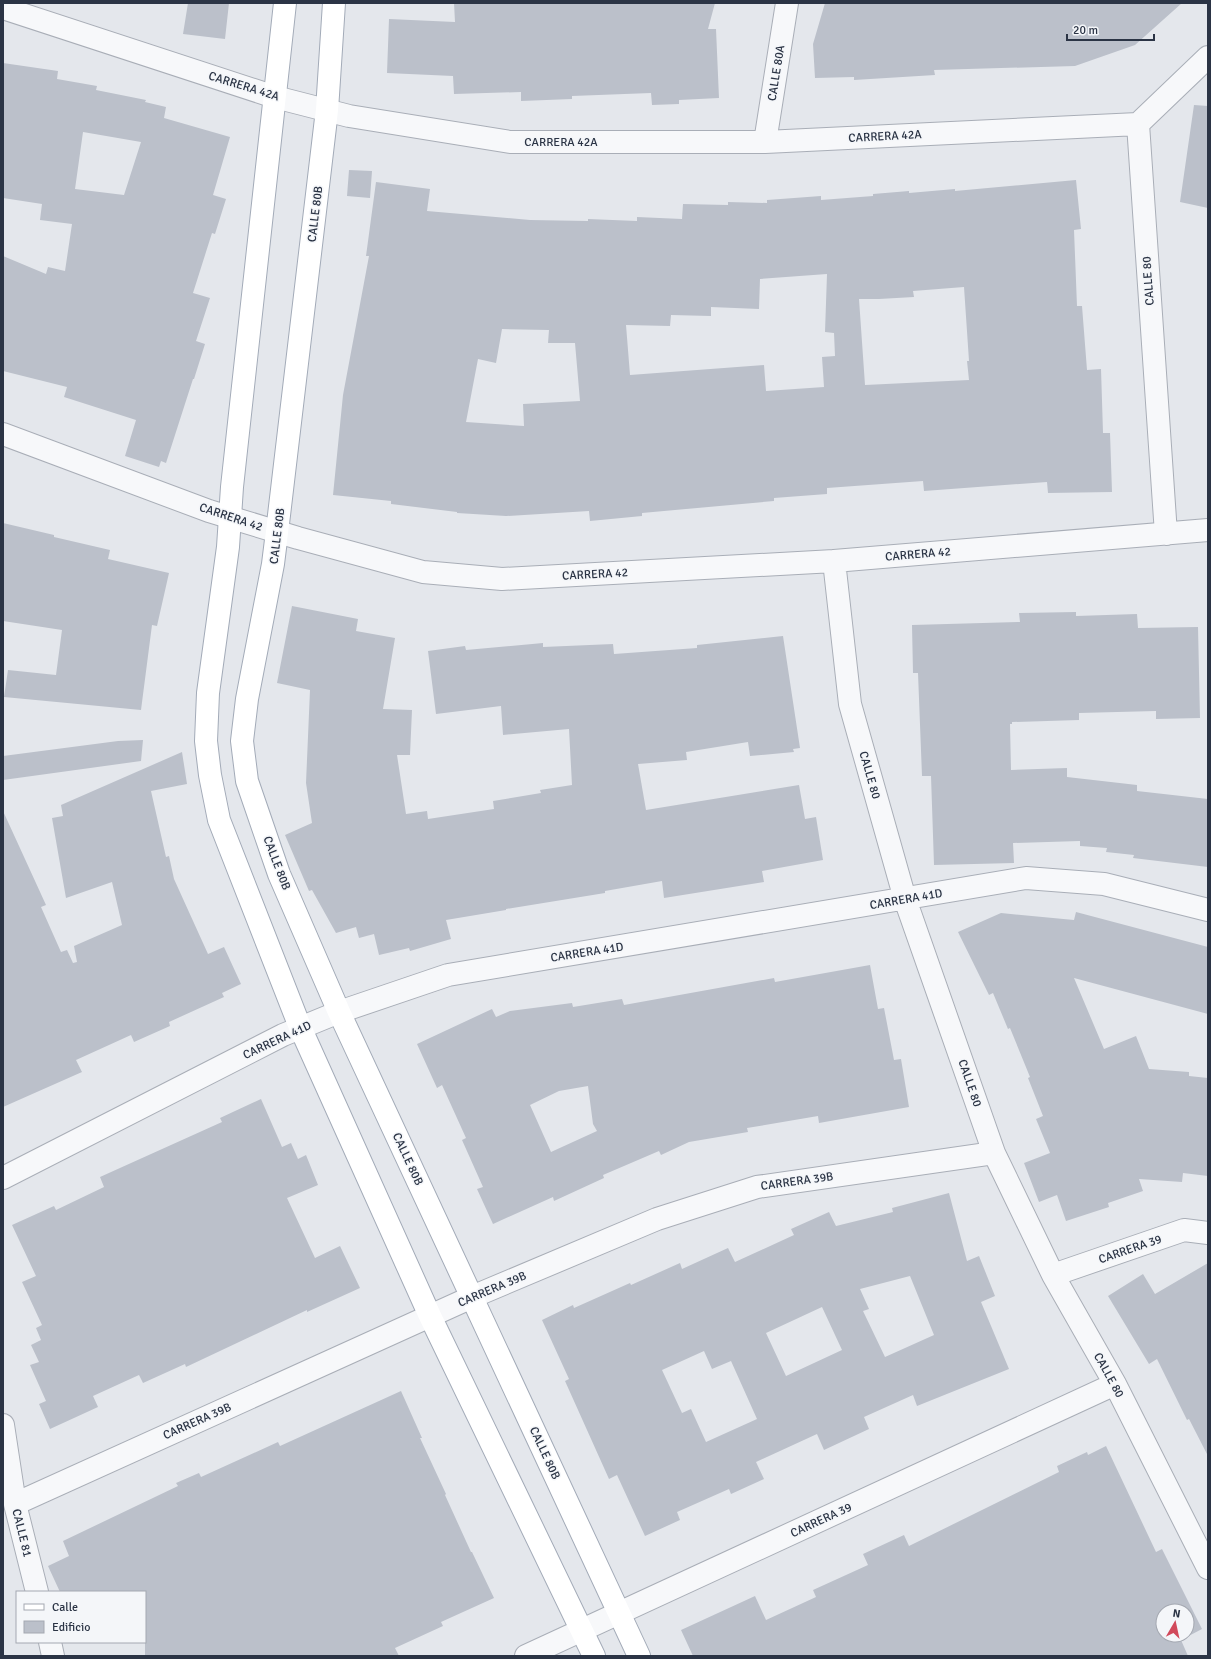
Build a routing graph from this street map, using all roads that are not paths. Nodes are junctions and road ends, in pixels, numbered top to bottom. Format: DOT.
graph roads {
  1 [pos="285,3"];
  2 [pos="334,3"];
  3 [pos="787,3"];
  4 [pos="3,8"];
  5 [pos="1208,58"];
  6 [pos="276,97"];
  7 [pos="327,110"];
  8 [pos="1138,124"];
  9 [pos="765,142"];
  10 [pos="3,434"];
  11 [pos="230,517"];
  12 [pos="1208,530"];
  13 [pos="277,532"];
  14 [pos="1166,534"];
  15 [pos="834,561"];
  16 [pos="905,899"];
  17 [pos="1208,910"];
  18 [pos="339,1012"];
  19 [pos="300,1028"];
  20 [pos="994,1154"];
  21 [pos="3,1178"];
  22 [pos="1208,1233"];
  23 [pos="1053,1275"];
  24 [pos="472,1297"];
  25 [pos="430,1316"];
  26 [pos="1115,1384"];
  27 [pos="3,1425"];
  28 [pos="15,1504"];
  29 [pos="1208,1568"];
  30 [pos="37,1591"];
  31 [pos="620,1613"];
  32 [pos="582,1630"];
  33 [pos="50,1643"];
  34 [pos="53,1656"];
  35 [pos="526,1656"];
  36 [pos="594,1656"];
  37 [pos="639,1656"];
  1 -- 6 [label="main road"];
  2 -- 7 [label="main road, CALLE 80B"];
  3 -- 9 [label="street, CALLE 80A"];
  4 -- 6 [label="street, CARRERA 42A"];
  5 -- 8 [label="street"];
  6 -- 7 [label="street, CARRERA 42A"];
  6 -- 11 [label="main road"];
  7 -- 9 [label="street, CARRERA 42A"];
  7 -- 13 [label="main road, CALLE 80B"];
  8 -- 9 [label="street, CARRERA 42A"];
  8 -- 14 [label="street, CALLE 80"];
  10 -- 11 [label="street, CARRERA 42"];
  11 -- 13 [label="street, CARRERA 42"];
  11 -- 19 [label="main road"];
  12 -- 14 [label="street, CARRERA 42"];
  13 -- 15 [label="street, CARRERA 42"];
  13 -- 18 [label="main road, CALLE 80B"];
  14 -- 15 [label="street, CARRERA 42"];
  15 -- 16 [label="street, CALLE 80"];
  16 -- 17 [label="street, CARRERA 41D"];
  16 -- 18 [label="street, CARRERA 41D"];
  16 -- 20 [label="street, CALLE 80"];
  18 -- 19 [label="street, CARRERA 41D"];
  18 -- 24 [label="main road, CALLE 80B"];
  19 -- 21 [label="street, CARRERA 41D"];
  19 -- 25 [label="main road"];
  20 -- 23 [label="street, CALLE 80"];
  20 -- 24 [label="street, CARRERA 39B"];
  22 -- 23 [label="street, CARRERA 39"];
  23 -- 26 [label="street, CALLE 80"];
  24 -- 25 [label="street, CARRERA 39B"];
  24 -- 31 [label="main road, CALLE 80B"];
  25 -- 28 [label="street, CARRERA 39B"];
  25 -- 32 [label="main road"];
  26 -- 29 [label="street, CALLE 80"];
  26 -- 31 [label="street, CARRERA 39"];
  27 -- 28 [label="street, CALLE 81"];
  28 -- 30 [label="street, CALLE 81"];
  31 -- 32 [label="street, CARRERA 39"];
  31 -- 37 [label="main road, CALLE 80B"];
  32 -- 35 [label="street, CARRERA 39"];
  32 -- 36 [label="main road"];
  33 -- 34 [label="street"];
}
